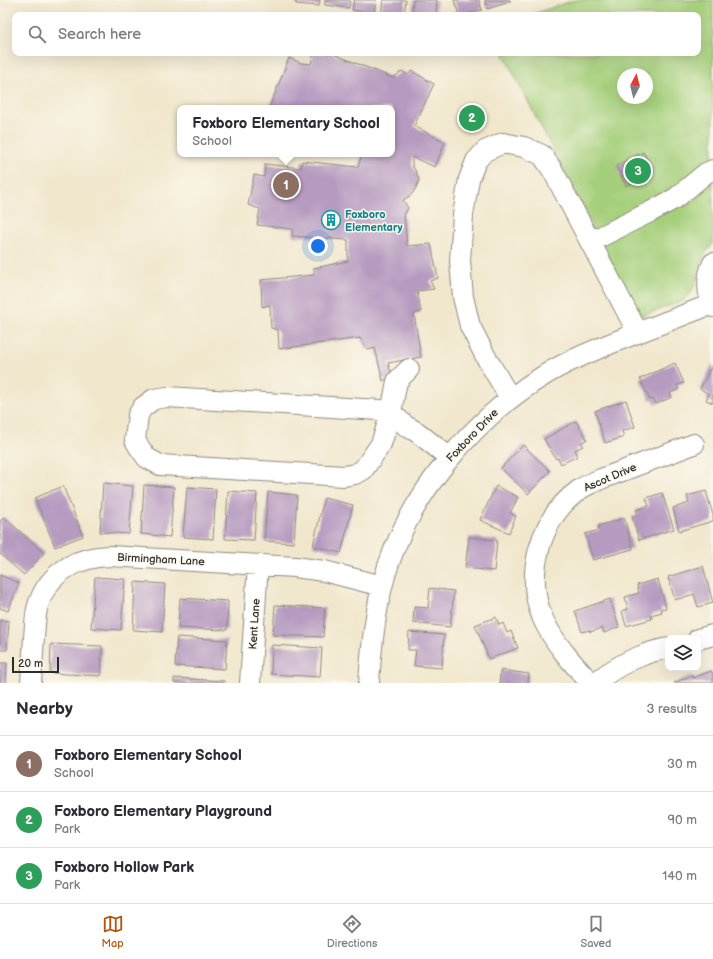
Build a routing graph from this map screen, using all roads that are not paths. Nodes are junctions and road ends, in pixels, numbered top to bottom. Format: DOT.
graph roads {
  1 [pos="713,170"];
  2 [pos="590,242"];
  3 [pos="713,263"];
  4 [pos="712,306"];
  5 [pos="638,333"];
  6 [pos="409,369"];
  7 [pos="510,398"];
  8 [pos="391,413"];
  9 [pos="694,444"];
  10 [pos="450,458"];
  11 [pos="258,565"];
  12 [pos="382,586"];
  13 [pos="713,635"];
  14 [pos="701,638"];
  15 [pos="665,649"];
  16 [pos="31,683"];
  17 [pos="250,683"];
  18 [pos="369,683"];
  19 [pos="591,683"];
  20 [pos="594,683"];
  1 -- 2 [label="street"];
  2 -- 5 [label="street"];
  2 -- 7 [label="street"];
  3 -- 4 [label="street"];
  4 -- 5 [label="street, Foxboro Drive"];
  5 -- 7 [label="street, Foxboro Drive"];
  6 -- 8 [label="street"];
  7 -- 10 [label="street, Foxboro Drive"];
  8 -- 8 [label="street"];
  8 -- 10 [label="street"];
  9 -- 19 [label="street, Ascot Drive"];
  10 -- 12 [label="street, Foxboro Drive"];
  11 -- 12 [label="street, Birmingham Lane"];
  11 -- 16 [label="street, Birmingham Lane"];
  11 -- 17 [label="street, Kent Lane"];
  12 -- 18 [label="street, Foxboro Drive"];
  13 -- 14 [label="street"];
  15 -- 20 [label="street"];
}
